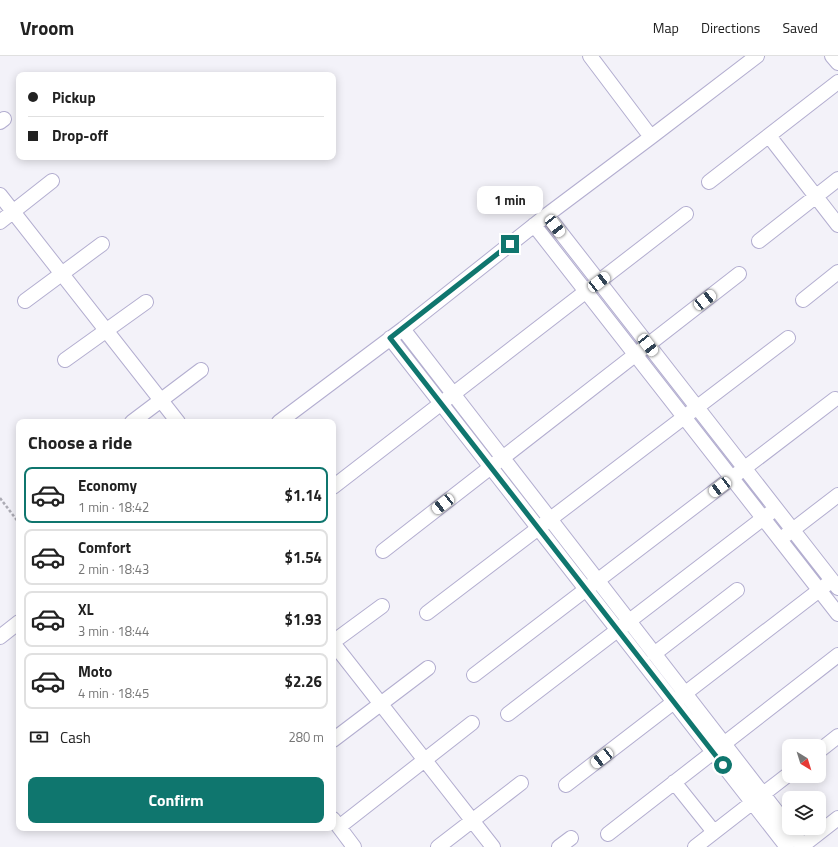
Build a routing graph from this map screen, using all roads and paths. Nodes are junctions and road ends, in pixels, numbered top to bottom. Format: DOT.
graph roads {
  1 [pos="590,56"];
  2 [pos="757,56"];
  3 [pos="832,56"];
  4 [pos="838,63"];
  5 [pos="838,82"];
  6 [pos="769,136"];
  7 [pos="651,137"];
  8 [pos="838,179"];
  9 [pos="52,181"];
  10 [pos="710,182"];
  11 [pos="0,195"];
  12 [pos="816,196"];
  13 [pos="13,212"];
  14 [pos="686,214"];
  15 [pos="546,215"];
  16 [pos="0,222"];
  17 [pos="534,225"];
  18 [pos="838,225"];
  19 [pos="759,241"];
  20 [pos="102,244"];
  21 [pos="838,272"];
  22 [pos="62,274"];
  23 [pos="740,274"];
  24 [pos="599,282"];
  25 [pos="586,292"];
  26 [pos="803,300"];
  27 [pos="25,301"];
  28 [pos="146,302"];
  29 [pos="403,329"];
  30 [pos="106,331"];
  31 [pos="390,338"];
  32 [pos="788,338"];
  33 [pos="648,345"];
  34 [pos="636,355"];
  35 [pos="65,360"];
  36 [pos="201,370"];
  37 [pos="453,394"];
  38 [pos="835,399"];
  39 [pos="160,400"];
  40 [pos="441,404"];
  41 [pos="697,407"];
  42 [pos="684,417"];
  43 [pos="136,419"];
  44 [pos="176,419"];
  45 [pos="283,419"];
  46 [pos="503,458"];
  47 [pos="490,467"];
  48 [pos="744,468"];
  49 [pos="732,478"];
  50 [pos="336,486"];
  51 [pos="838,495"];
  52 [pos="0,498"];
  53 [pos="776,508"];
  54 [pos="763,518"];
  55 [pos="16,519"];
  56 [pos="550,520"];
  57 [pos="538,528"];
  58 [pos="793,530"];
  59 [pos="780,540"];
  60 [pos="383,551"];
  61 [pos="598,580"];
  62 [pos="836,582"];
  63 [pos="586,590"];
  64 [pos="737,590"];
  65 [pos="820,590"];
  66 [pos="382,606"];
  67 [pos="428,613"];
  68 [pos="838,614"];
  69 [pos="629,621"];
  70 [pos="16,624"];
  71 [pos="617,630"];
  72 [pos="0,636"];
  73 [pos="336,641"];
  74 [pos="336,647"];
  75 [pos="654,654"];
  76 [pos="838,655"];
  77 [pos="428,668"];
  78 [pos="474,675"];
  79 [pos="679,698"];
  80 [pos="381,704"];
  81 [pos="508,714"];
  82 [pos="472,723"];
  83 [pos="838,736"];
  84 [pos="336,738"];
  85 [pos="826,745"];
  86 [pos="718,748"];
  87 [pos="425,760"];
  88 [pos="782,779"];
  89 [pos="674,782"];
  90 [pos="522,783"];
  91 [pos="566,785"];
  92 [pos="757,799"];
  93 [pos="838,818"];
  94 [pos="472,821"];
  95 [pos="336,823"];
  96 [pos="714,832"];
  97 [pos="608,834"];
  98 [pos="571,838"];
  99 [pos="354,847"];
  100 [pos="438,847"];
  101 [pos="493,847"];
  102 [pos="559,847"];
  103 [pos="695,847"];
  104 [pos="786,847"];
  105 [pos="802,847"];
  1 -- 7 [label="street"];
  2 -- 7 [label="street"];
  3 -- 4 [label="street"];
  5 -- 6 [label="street"];
  6 -- 10 [label="street"];
  6 -- 12 [label="street"];
  7 -- 15 [label="street"];
  8 -- 12 [label="street"];
  9 -- 13 [label="street"];
  11 -- 13 [label="street"];
  12 -- 18 [label="street"];
  12 -- 19 [label="street"];
  13 -- 16 [label="street"];
  13 -- 22 [label="street"];
  14 -- 24 [label="street"];
  15 -- 17 [label="street"];
  15 -- 24 [label="street"];
  17 -- 25 [label="street"];
  17 -- 29 [label="street"];
  20 -- 22 [label="street"];
  21 -- 26 [label="street"];
  22 -- 27 [label="street"];
  22 -- 30 [label="street"];
  23 -- 33 [label="street"];
  24 -- 25 [label="street"];
  24 -- 33 [label="street"];
  25 -- 34 [label="street"];
  25 -- 37 [label="street"];
  28 -- 30 [label="street"];
  29 -- 31 [label="street"];
  29 -- 37 [label="street"];
  30 -- 35 [label="street"];
  30 -- 39 [label="street"];
  31 -- 40 [label="street"];
  31 -- 45 [label="street"];
  32 -- 41 [label="street"];
  33 -- 34 [label="street"];
  33 -- 41 [label="street"];
  34 -- 42 [label="street"];
  34 -- 46 [label="street"];
  36 -- 39 [label="street"];
  37 -- 40 [label="street"];
  37 -- 46 [label="street"];
  38 -- 48 [label="street"];
  39 -- 43 [label="street"];
  39 -- 44 [label="street"];
  40 -- 47 [label="street"];
  40 -- 50 [label="street"];
  41 -- 42 [label="street"];
  41 -- 48 [label="street"];
  42 -- 49 [label="street"];
  42 -- 56 [label="street"];
  46 -- 47 [label="street"];
  46 -- 56 [label="street"];
  47 -- 57 [label="street"];
  47 -- 60 [label="street"];
  48 -- 49 [label="street"];
  48 -- 53 [label="street"];
  49 -- 54 [label="street"];
  49 -- 61 [label="street"];
  51 -- 58 [label="street"];
  52 -- 55 [label="path"];
  53 -- 54 [label="street"];
  53 -- 58 [label="street"];
  54 -- 59 [label="street"];
  54 -- 69 [label="street"];
  56 -- 57 [label="street"];
  56 -- 61 [label="street"];
  57 -- 63 [label="street"];
  57 -- 67 [label="street"];
  58 -- 59 [label="street"];
  58 -- 62 [label="street"];
  59 -- 65 [label="street"];
  61 -- 63 [label="street"];
  61 -- 69 [label="street"];
  62 -- 65 [label="street"];
  63 -- 71 [label="street"];
  63 -- 78 [label="street"];
  64 -- 75 [label="street"];
  65 -- 68 [label="street"];
  65 -- 79 [label="street"];
  66 -- 73 [label="street"];
  69 -- 71 [label="street"];
  69 -- 75 [label="street"];
  70 -- 72 [label="street"];
  71 -- 79 [label="street"];
  71 -- 81 [label="street"];
  74 -- 80 [label="street"];
  75 -- 79 [label="street"];
  76 -- 86 [label="street"];
  77 -- 80 [label="street"];
  79 -- 86 [label="street"];
  79 -- 91 [label="street"];
  80 -- 84 [label="street"];
  80 -- 87 [label="street"];
  82 -- 87 [label="street"];
  83 -- 85 [label="street"];
  86 -- 89 [label="street"];
  86 -- 92 [label="street"];
  87 -- 94 [label="street"];
  87 -- 95 [label="street"];
  88 -- 92 [label="street"];
  89 -- 96 [label="street"];
  89 -- 97 [label="street"];
  90 -- 94 [label="street"];
  92 -- 96 [label="street"];
  92 -- 104 [label="street"];
  92 -- 105 [label="street"];
  93 -- 105 [label="street"];
  94 -- 100 [label="street"];
  94 -- 101 [label="street"];
  95 -- 99 [label="street"];
  96 -- 103 [label="street"];
  98 -- 102 [label="street"];
}
